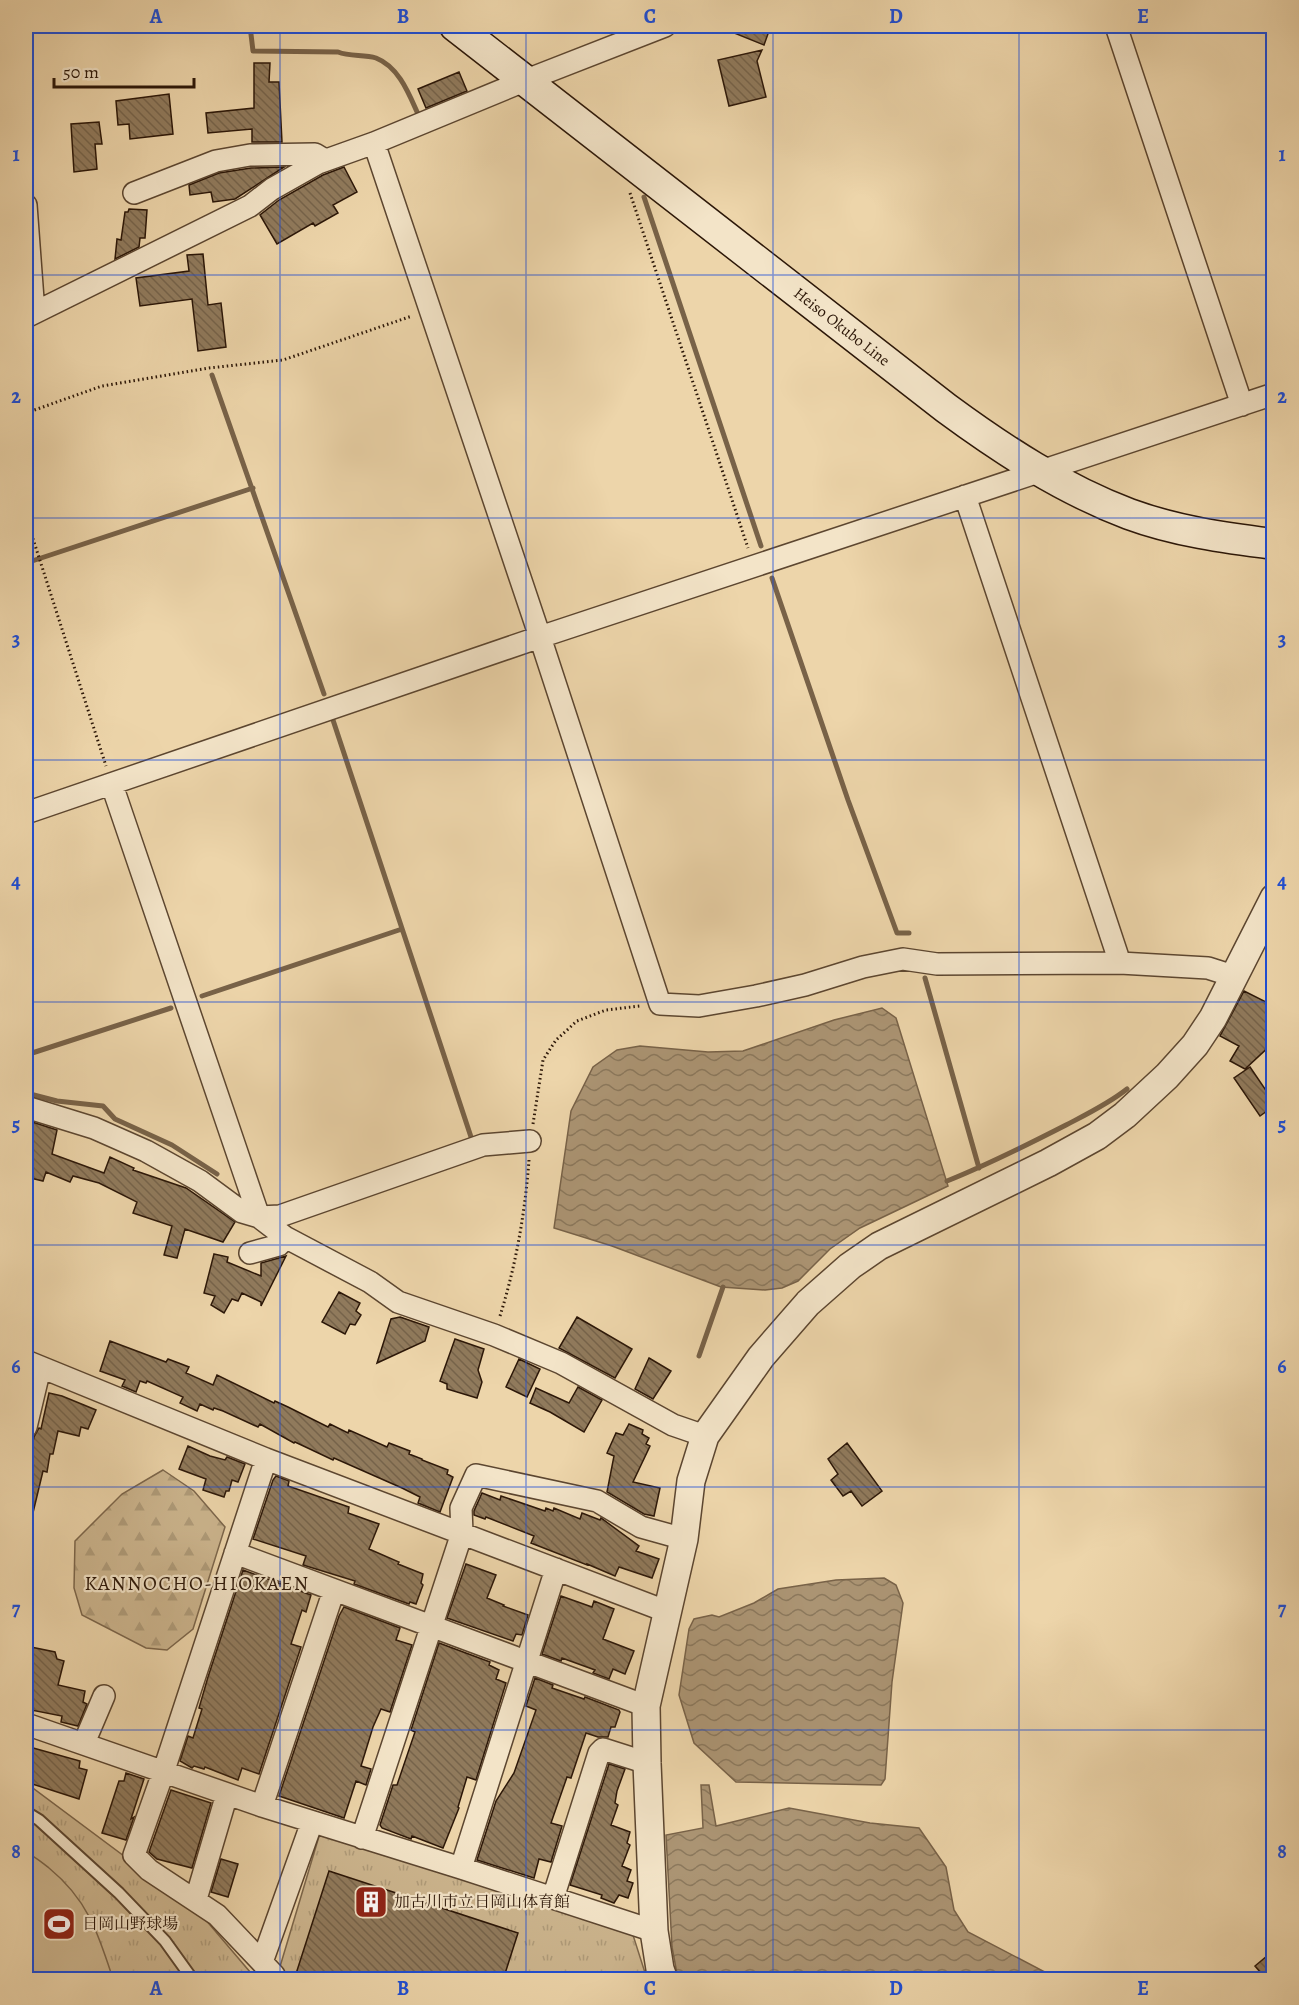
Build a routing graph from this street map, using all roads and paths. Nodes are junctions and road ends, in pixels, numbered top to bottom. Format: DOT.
graph roads {
  1 [pos="455,26"];
  2 [pos="665,26"];
  3 [pos="1116,26"];
  4 [pos="524,81"];
  5 [pos="374,143"];
  6 [pos="325,160"];
  7 [pos="639,170"];
  8 [pos="134,193"];
  9 [pos="26,205"];
  10 [pos="430,310"];
  11 [pos="30,315"];
  12 [pos="1274,394"];
  13 [pos="1242,405"];
  14 [pos="26,413"];
  15 [pos="1040,472"];
  16 [pos="965,496"];
  17 [pos="26,517"];
  18 [pos="1274,544"];
  19 [pos="754,566"];
  20 [pos="540,638"];
  21 [pos="112,785"];
  22 [pos="26,813"];
  23 [pos="1274,898"];
  24 [pos="1120,963"];
  25 [pos="1233,976"];
  26 [pos="26,1107"];
  27 [pos="530,1141"];
  28 [pos="260,1217"];
  29 [pos="285,1238"];
  30 [pos="250,1253"];
  31 [pos="33,1364"];
  32 [pos="26,1427"];
  33 [pos="705,1436"];
  34 [pos="266,1459"];
  35 [pos="462,1533"];
  36 [pos="684,1539"];
  37 [pos="235,1553"];
  38 [pos="556,1569"];
  39 [pos="334,1590"];
  40 [pos="668,1612"];
  41 [pos="431,1626"];
  42 [pos="526,1662"];
  43 [pos="104,1696"];
  44 [pos="646,1706"];
  45 [pos="26,1724"];
  46 [pos="84,1743"];
  47 [pos="647,1763"];
  48 [pos="163,1773"];
  49 [pos="227,1794"];
  50 [pos="262,1806"];
  51 [pos="26,1812"];
  52 [pos="312,1822"];
  53 [pos="362,1838"];
  54 [pos="461,1868"];
  55 [pos="553,1898"];
  56 [pos="196,1899"];
  57 [pos="654,1931"];
  58 [pos="194,1980"];
  59 [pos="664,1980"];
  1 -- 4 [label="main road, Heiso Okubo Line"];
  2 -- 4 [label="street"];
  3 -- 13 [label="street"];
  4 -- 5 [label="street"];
  4 -- 7 [label="main road, Heiso Okubo Line"];
  5 -- 6 [label="street"];
  5 -- 10 [label="street"];
  6 -- 8 [label="street"];
  6 -- 11 [label="street"];
  7 -- 15 [label="main road, Heiso Okubo Line"];
  7 -- 19 [label="path"];
  9 -- 11 [label="street"];
  10 -- 14 [label="path"];
  10 -- 20 [label="street"];
  12 -- 13 [label="street"];
  13 -- 15 [label="street"];
  15 -- 16 [label="street"];
  15 -- 18 [label="main road, Heiso Okubo Line"];
  16 -- 19 [label="street"];
  16 -- 24 [label="street"];
  17 -- 21 [label="path"];
  19 -- 20 [label="street"];
  20 -- 21 [label="street"];
  20 -- 24 [label="street"];
  21 -- 22 [label="street"];
  21 -- 28 [label="street"];
  23 -- 25 [label="street"];
  24 -- 25 [label="street"];
  25 -- 33 [label="street"];
  26 -- 28 [label="street"];
  27 -- 28 [label="street"];
  28 -- 29 [label="street"];
  29 -- 30 [label="street"];
  29 -- 33 [label="street"];
  31 -- 32 [label="street"];
  31 -- 34 [label="street"];
  33 -- 36 [label="street"];
  34 -- 35 [label="street"];
  34 -- 37 [label="street"];
  35 -- 36 [label="street"];
  35 -- 38 [label="street"];
  35 -- 41 [label="street"];
  36 -- 40 [label="street"];
  37 -- 39 [label="street"];
  37 -- 48 [label="street"];
  38 -- 40 [label="street"];
  38 -- 42 [label="street"];
  39 -- 41 [label="street"];
  39 -- 50 [label="street"];
  40 -- 44 [label="street"];
  41 -- 42 [label="street"];
  41 -- 53 [label="street"];
  42 -- 44 [label="street"];
  42 -- 54 [label="street"];
  43 -- 46 [label="street"];
  44 -- 47 [label="street"];
  45 -- 46 [label="street"];
  46 -- 48 [label="street"];
  47 -- 55 [label="street"];
  47 -- 57 [label="street"];
  48 -- 49 [label="street"];
  48 -- 56 [label="street"];
  49 -- 50 [label="street"];
  49 -- 56 [label="street"];
  50 -- 52 [label="street"];
  51 -- 58 [label="lane"];
  52 -- 53 [label="street"];
  52 -- 56 [label="street"];
  53 -- 54 [label="street"];
  54 -- 55 [label="street"];
  55 -- 57 [label="street"];
  57 -- 59 [label="street"];
}
